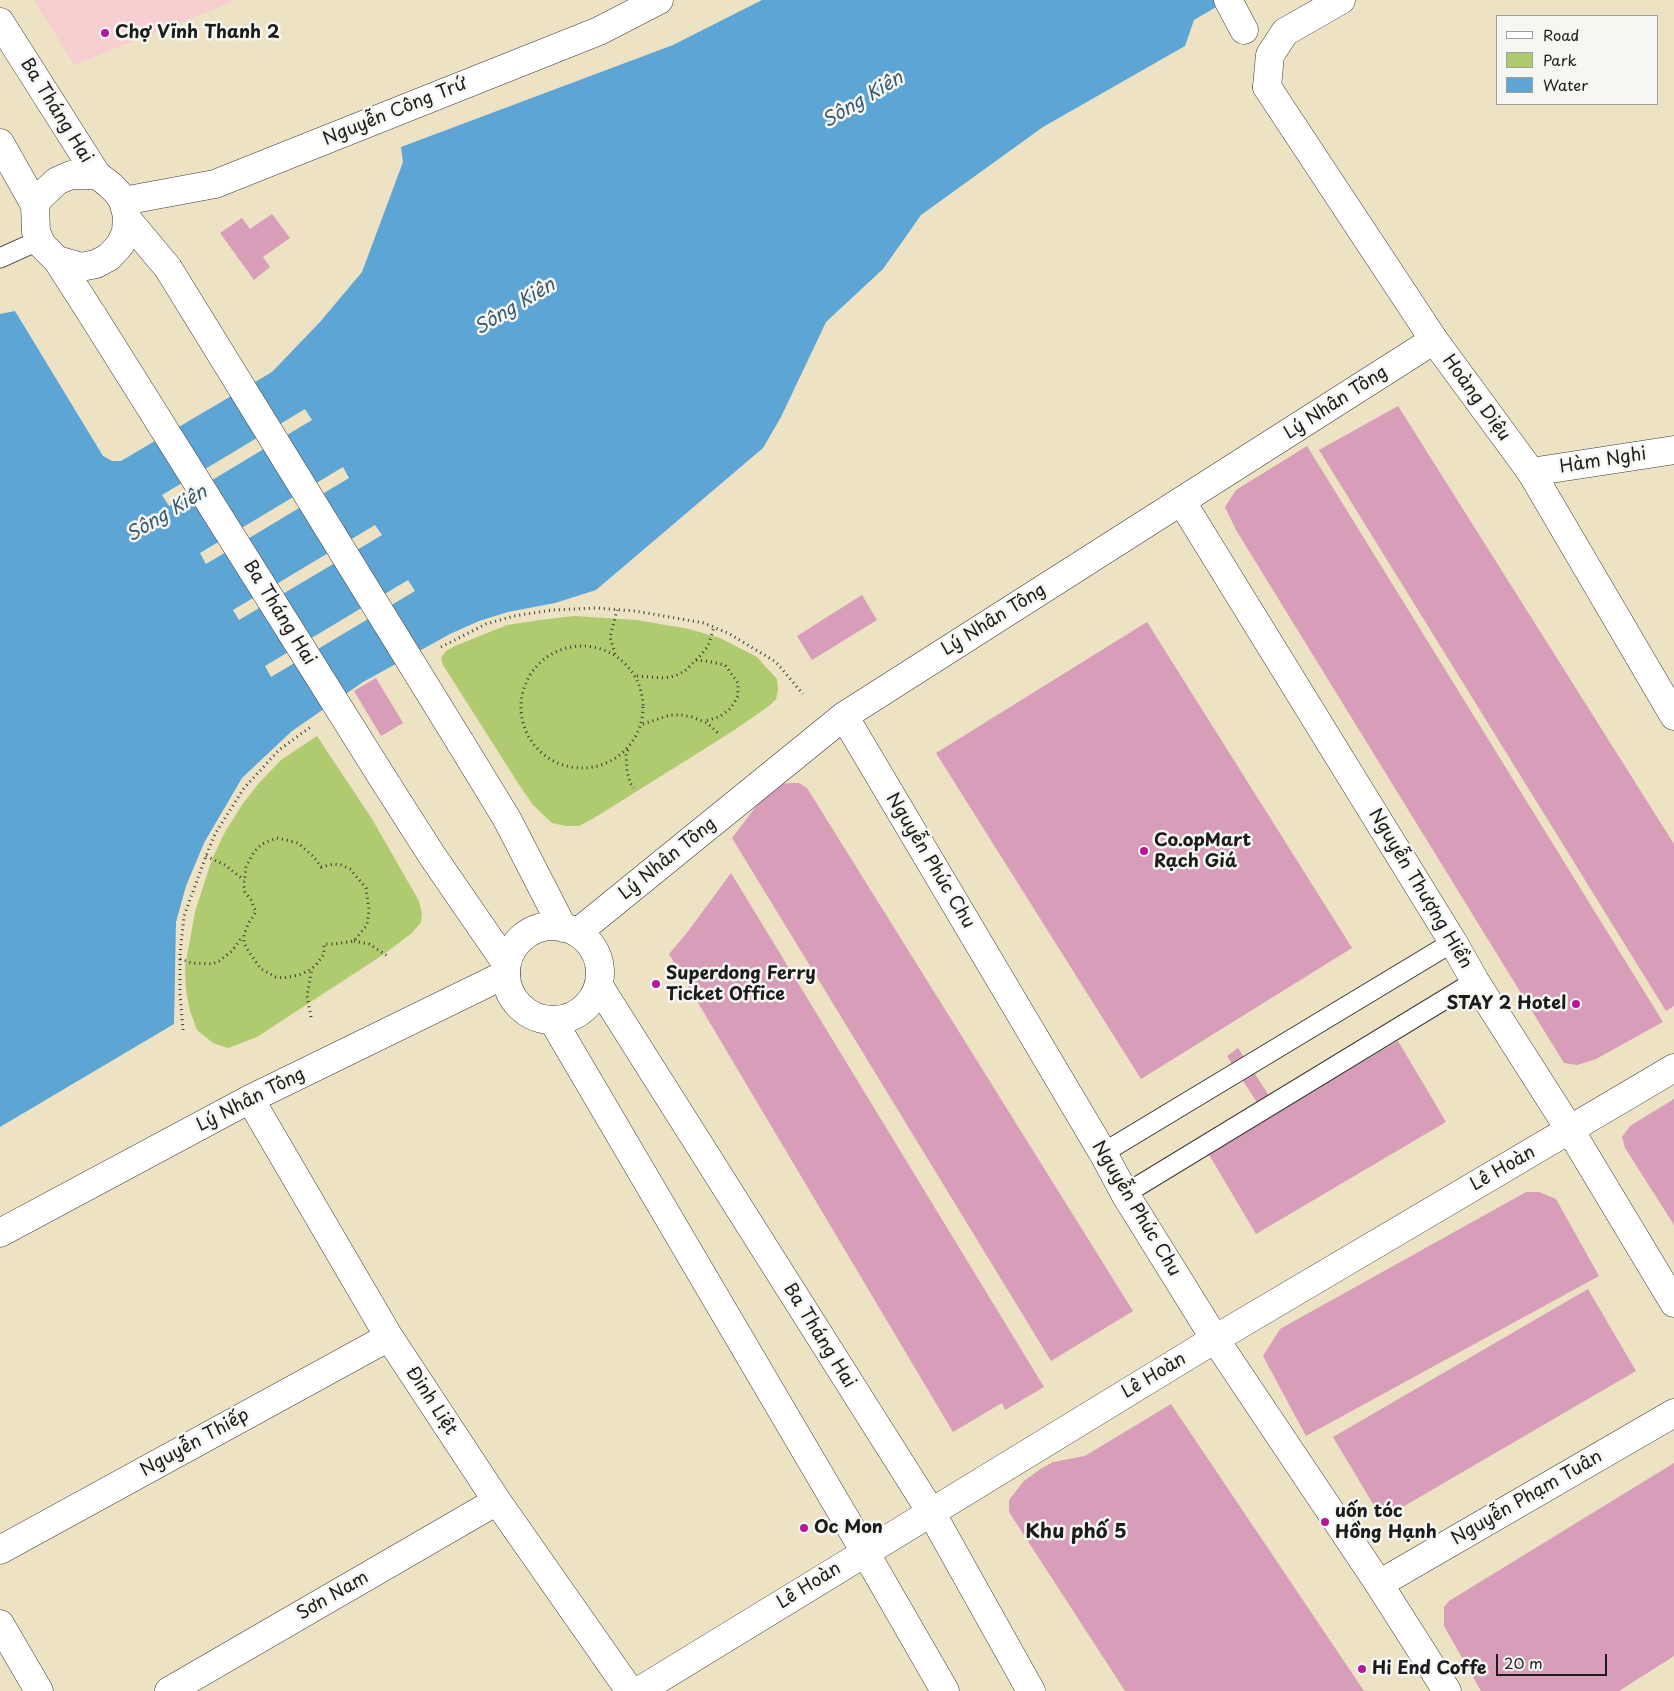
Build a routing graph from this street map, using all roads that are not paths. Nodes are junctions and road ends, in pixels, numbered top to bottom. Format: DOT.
graph roads {
  1 [pos="659,0"];
  2 [pos="1228,0"];
  3 [pos="1341,0"];
  4 [pos="0,22"];
  5 [pos="1244,30"];
  6 [pos="0,143"];
  7 [pos="96,175"];
  8 [pos="35,205"];
  9 [pos="125,210"];
  10 [pos="48,250"];
  11 [pos="0,258"];
  12 [pos="1434,340"];
  13 [pos="1674,450"];
  14 [pos="1531,472"];
  15 [pos="1182,502"];
  16 [pos="844,716"];
  17 [pos="1674,716"];
  18 [pos="570,930"];
  19 [pos="1453,942"];
  20 [pos="506,969"];
  21 [pos="1476,981"];
  22 [pos="599,986"];
  23 [pos="553,1021"];
  24 [pos="1674,1068"];
  25 [pos="250,1099"];
  26 [pos="1570,1130"];
  27 [pos="1102,1153"];
  28 [pos="1125,1194"];
  29 [pos="0,1233"];
  30 [pos="1674,1303"];
  31 [pos="389,1337"];
  32 [pos="1215,1339"];
  33 [pos="1674,1413"];
  34 [pos="497,1501"];
  35 [pos="930,1512"];
  36 [pos="0,1550"];
  37 [pos="865,1552"];
  38 [pos="1379,1584"];
  39 [pos="0,1624"];
  40 [pos="38,1691"];
  41 [pos="168,1691"];
  42 [pos="630,1691"];
  43 [pos="639,1691"];
  44 [pos="945,1691"];
  45 [pos="1031,1691"];
  46 [pos="1447,1691"];
  1 -- 9 [label="street, Nguyễn Công Trứ"];
  2 -- 5 [label="street"];
  3 -- 12 [label="street, Hoàng Diệu"];
  4 -- 7 [label="street, Ba Tháng Hai"];
  6 -- 8 [label="street"];
  7 -- 8 [label="street"];
  7 -- 9 [label="street"];
  8 -- 10 [label="street"];
  9 -- 10 [label="street"];
  9 -- 18 [label="street, bridge"];
  10 -- 11 [label="lane"];
  10 -- 20 [label="street, Ba Tháng Hai, bridge"];
  12 -- 14 [label="street, Hoàng Diệu"];
  12 -- 15 [label="street, Lý Nhân Tông"];
  13 -- 14 [label="street, Hàm Nghi"];
  14 -- 17 [label="street, Hoàng Diệu"];
  15 -- 16 [label="street, Lý Nhân Tông"];
  15 -- 19 [label="street, Nguyễn Thượng Hiền"];
  16 -- 18 [label="street, Lý Nhân Tông"];
  16 -- 27 [label="street, Nguyễn Phúc Chu"];
  18 -- 20 [label="street"];
  18 -- 22 [label="street"];
  19 -- 21 [label="street, Nguyễn Thượng Hiền"];
  19 -- 27 [label="lane"];
  20 -- 23 [label="street"];
  20 -- 25 [label="street, Lý Nhân Tông"];
  21 -- 26 [label="street, Nguyễn Thượng Hiền"];
  21 -- 28 [label="lane"];
  22 -- 23 [label="street"];
  22 -- 35 [label="street, Ba Tháng Hai"];
  23 -- 37 [label="street"];
  24 -- 26 [label="street, Lê Hoàn"];
  25 -- 29 [label="street, Lý Nhân Tông"];
  25 -- 31 [label="street, Đinh Liệt"];
  26 -- 30 [label="street, Nguyễn Thượng Hiền"];
  26 -- 32 [label="street, Lê Hoàn"];
  27 -- 28 [label="street, Nguyễn Phúc Chu"];
  28 -- 32 [label="street, Nguyễn Phúc Chu"];
  31 -- 34 [label="street, Đinh Liệt"];
  31 -- 36 [label="street, Nguyễn Thiếp"];
  32 -- 35 [label="street, Lê Hoàn"];
  32 -- 38 [label="street, Nguyễn Phúc Chu"];
  33 -- 38 [label="street, Nguyễn Phạm Tuân"];
  34 -- 41 [label="street, Sơn Nam"];
  34 -- 42 [label="street, Đinh Liệt"];
  35 -- 37 [label="street, Lê Hoàn"];
  35 -- 45 [label="street, Ba Tháng Hai"];
  37 -- 43 [label="street, Lê Hoàn"];
  37 -- 44 [label="street"];
  38 -- 46 [label="street, Nguyễn Phúc Chu"];
  39 -- 40 [label="street"];
}
